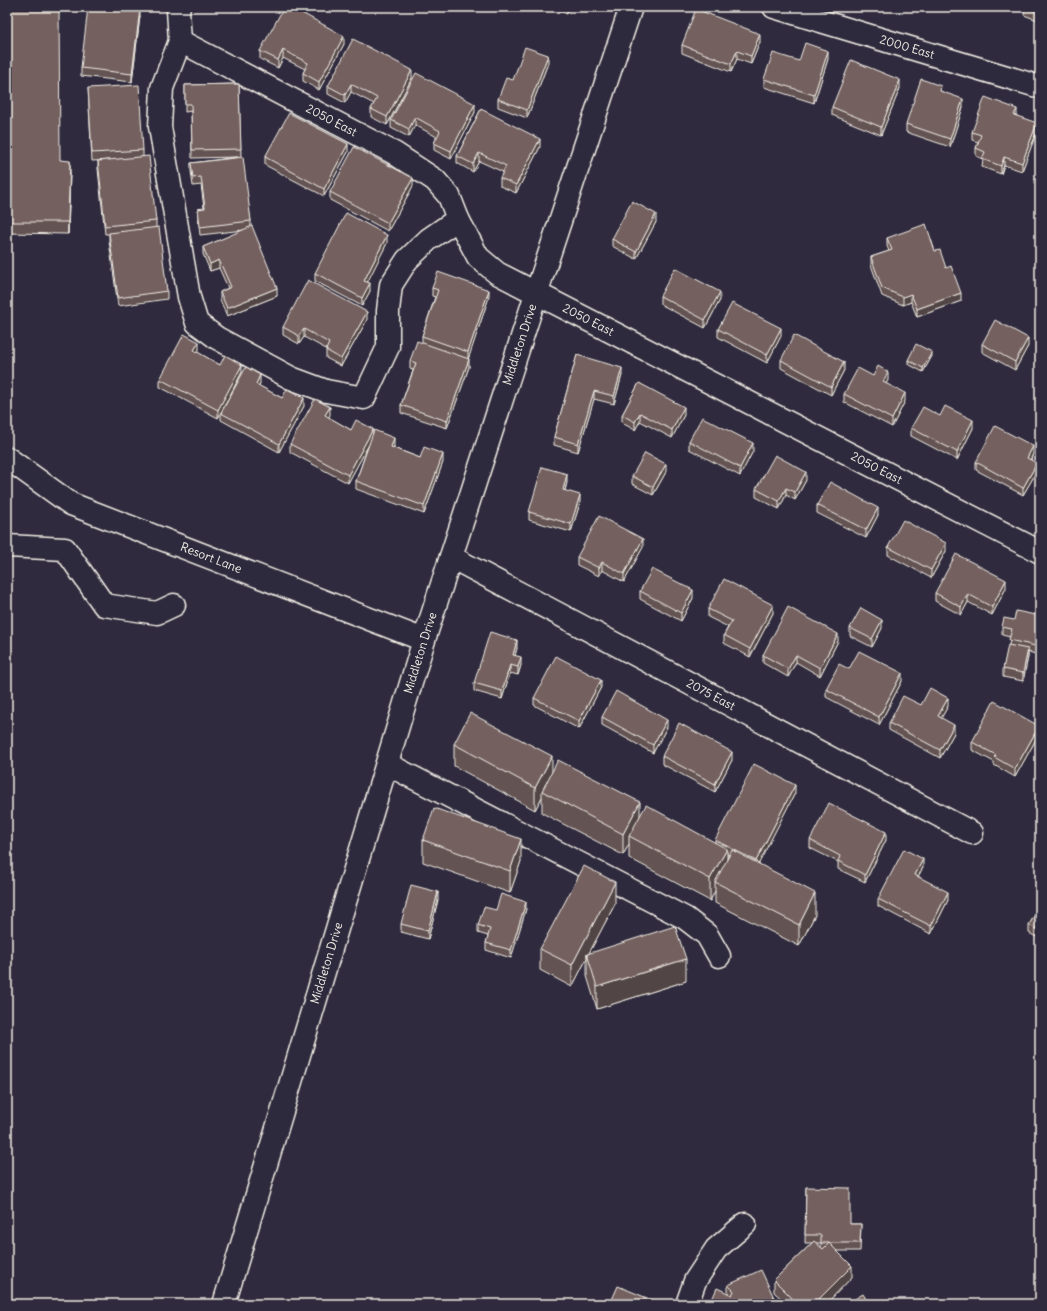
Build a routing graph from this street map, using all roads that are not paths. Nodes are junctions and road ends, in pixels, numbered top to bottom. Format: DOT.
graph roads {
  1 [pos="179,7"];
  2 [pos="631,7"];
  3 [pos="774,7"];
  4 [pos="180,41"];
  5 [pos="1040,87"];
  6 [pos="458,219"];
  7 [pos="536,294"];
  8 [pos="7,458"];
  9 [pos="7,546"];
  10 [pos="1040,552"];
  11 [pos="451,557"];
  12 [pos="174,605"];
  13 [pos="424,640"];
  14 [pos="387,764"];
  15 [pos="972,833"];
  16 [pos="719,956"];
  17 [pos="745,1224"];
  18 [pos="224,1304"];
  19 [pos="687,1304"];
  1 -- 4 [label="street"];
  2 -- 7 [label="street, Middleton Drive"];
  3 -- 5 [label="street, 2000 East"];
  4 -- 6 [label="street, 2050 East"];
  4 -- 6 [label="street"];
  6 -- 7 [label="street, 2050 East"];
  7 -- 10 [label="street, 2050 East"];
  7 -- 11 [label="street, Middleton Drive"];
  8 -- 13 [label="street, Resort Lane"];
  9 -- 12 [label="street"];
  11 -- 13 [label="street, Middleton Drive"];
  11 -- 15 [label="street, 2075 East"];
  13 -- 14 [label="street, Middleton Drive"];
  14 -- 16 [label="street"];
  14 -- 18 [label="street, Middleton Drive"];
  17 -- 19 [label="street"];
}
